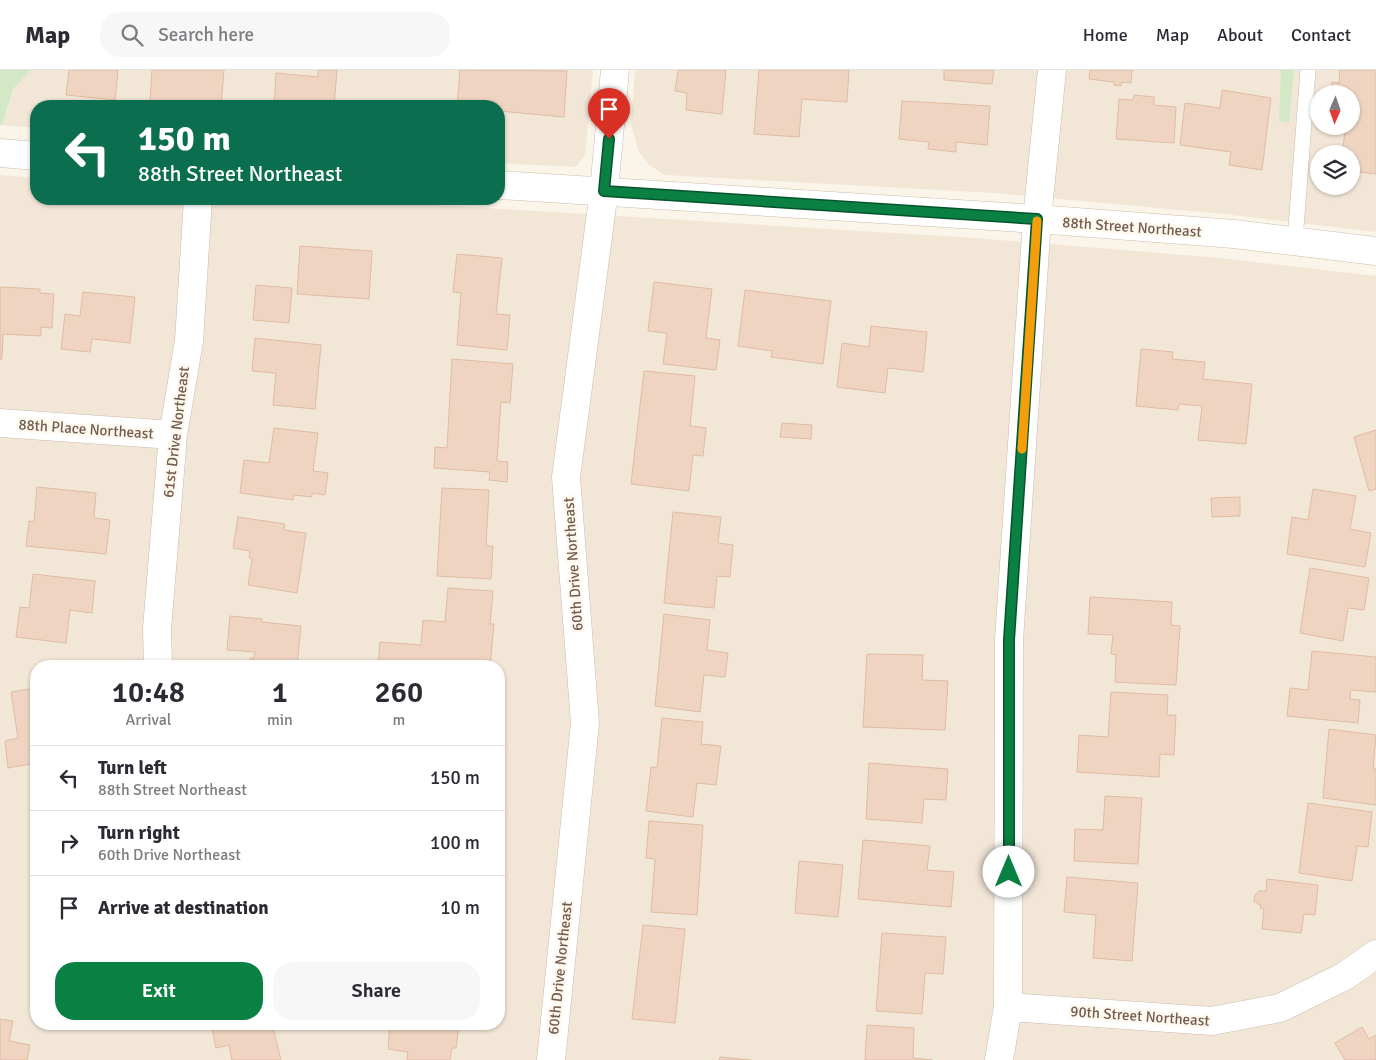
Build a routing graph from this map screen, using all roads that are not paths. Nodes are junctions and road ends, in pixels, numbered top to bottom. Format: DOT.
graph roads {
  1 [pos="615,70"];
  2 [pos="1052,70"];
  3 [pos="1308,70"];
  4 [pos="0,154"];
  5 [pos="30,156"];
  6 [pos="505,185"];
  7 [pos="604,191"];
  8 [pos="198,205"];
  9 [pos="1037,219"];
  10 [pos="1295,241"];
  11 [pos="1376,251"];
  12 [pos="0,423"];
  13 [pos="173,434"];
  14 [pos="158,660"];
  15 [pos="1376,954"];
  16 [pos="1008,1007"];
  17 [pos="551,1060"];
  18 [pos="999,1060"];
  1 -- 7 [label="street, 60th Drive Northeast"];
  2 -- 9 [label="street"];
  3 -- 10 [label="lane"];
  4 -- 5 [label="street"];
  6 -- 7 [label="street, 88th Street Northeast"];
  7 -- 9 [label="street, 88th Street Northeast"];
  7 -- 17 [label="street, 60th Drive Northeast"];
  8 -- 13 [label="street, 61st Drive Northeast"];
  9 -- 10 [label="street, 88th Street Northeast"];
  9 -- 16 [label="street"];
  10 -- 11 [label="street, 88th Street Northeast"];
  12 -- 13 [label="street, 88th Place Northeast"];
  13 -- 14 [label="street, 61st Drive Northeast"];
  15 -- 16 [label="street, 90th Street Northeast"];
  16 -- 18 [label="street"];
}
